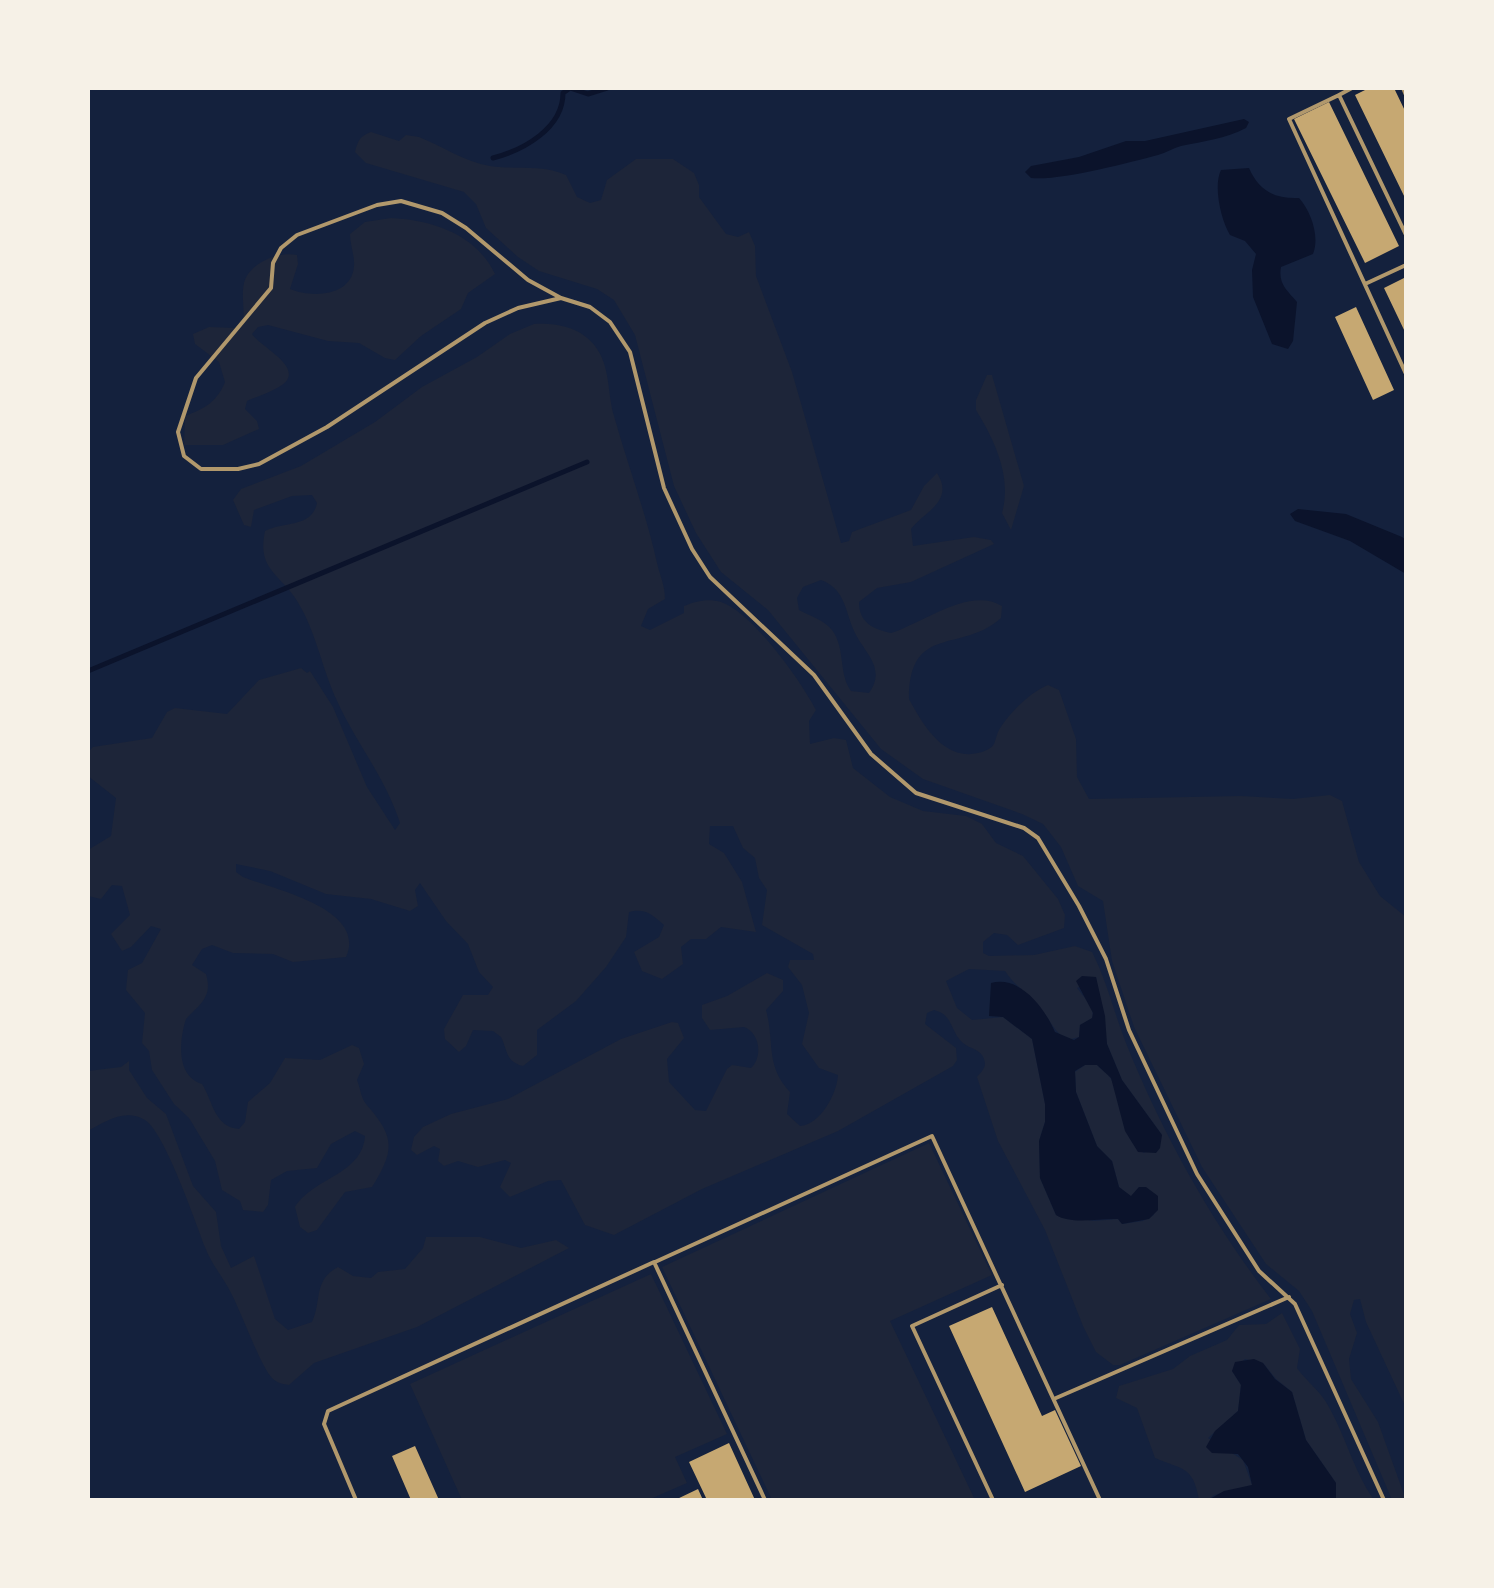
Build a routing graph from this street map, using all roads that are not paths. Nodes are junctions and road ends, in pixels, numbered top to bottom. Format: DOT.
graph roads {
  1 [pos="1352,88"];
  2 [pos="1403,88"];
  3 [pos="1339,95"];
  4 [pos="1406,95"];
  5 [pos="1406,235"];
  6 [pos="1406,265"];
  7 [pos="1365,284"];
  8 [pos="561,298"];
  9 [pos="1406,374"];
  10 [pos="654,1262"];
  11 [pos="1002,1285"];
  12 [pos="1289,1297"];
  13 [pos="1055,1398"];
  14 [pos="356,1500"];
  15 [pos="765,1500"];
  16 [pos="993,1500"];
  17 [pos="1100,1500"];
  18 [pos="1384,1500"];
  1 -- 3 [label="lane"];
  2 -- 4 [label="lane"];
  3 -- 5 [label="lane"];
  3 -- 7 [label="lane"];
  6 -- 7 [label="lane"];
  7 -- 9 [label="lane"];
  8 -- 8 [label="lane"];
  8 -- 12 [label="lane"];
  10 -- 11 [label="lane"];
  10 -- 14 [label="lane"];
  10 -- 15 [label="lane"];
  11 -- 13 [label="lane"];
  11 -- 16 [label="lane"];
  12 -- 13 [label="lane"];
  12 -- 18 [label="lane"];
  13 -- 17 [label="lane"];
}
